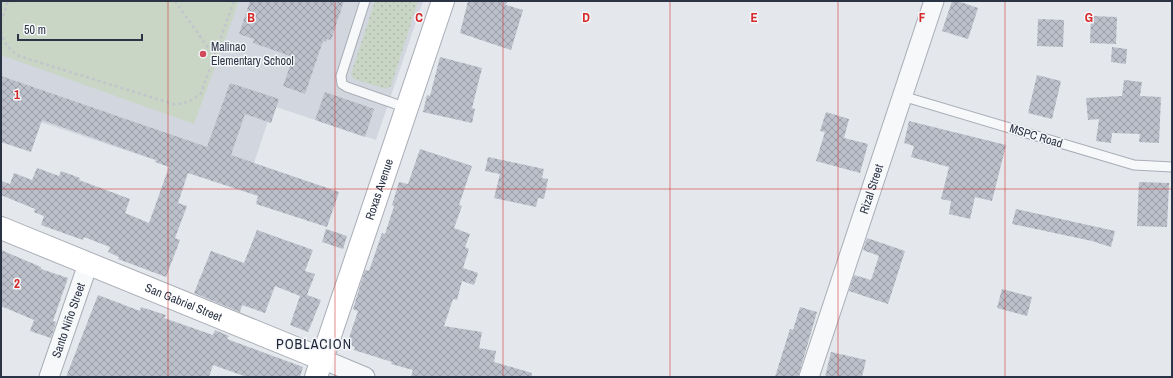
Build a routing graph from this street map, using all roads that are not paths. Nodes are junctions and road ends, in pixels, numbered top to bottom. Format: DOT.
graph roads {
  1 [pos="365,1"];
  2 [pos="443,1"];
  3 [pos="934,1"];
  4 [pos="902,96"];
  5 [pos="407,108"];
  6 [pos="1172,167"];
  7 [pos="1,228"];
  8 [pos="88,264"];
  9 [pos="319,368"];
  10 [pos="49,377"];
  11 [pos="366,377"];
  12 [pos="809,377"];
  1 -- 5 [label="lane"];
  2 -- 5 [label="main road, Roxas Avenue"];
  3 -- 4 [label="street, Rizal Street"];
  4 -- 6 [label="lane, MSPC Road"];
  4 -- 12 [label="street, Rizal Street"];
  5 -- 9 [label="main road, Roxas Avenue"];
  7 -- 8 [label="main road, San Gabriel Street"];
  8 -- 9 [label="main road, San Gabriel Street"];
  8 -- 10 [label="street, Santo Niño Street"];
  9 -- 11 [label="street, San Gabriel Street"];
}
